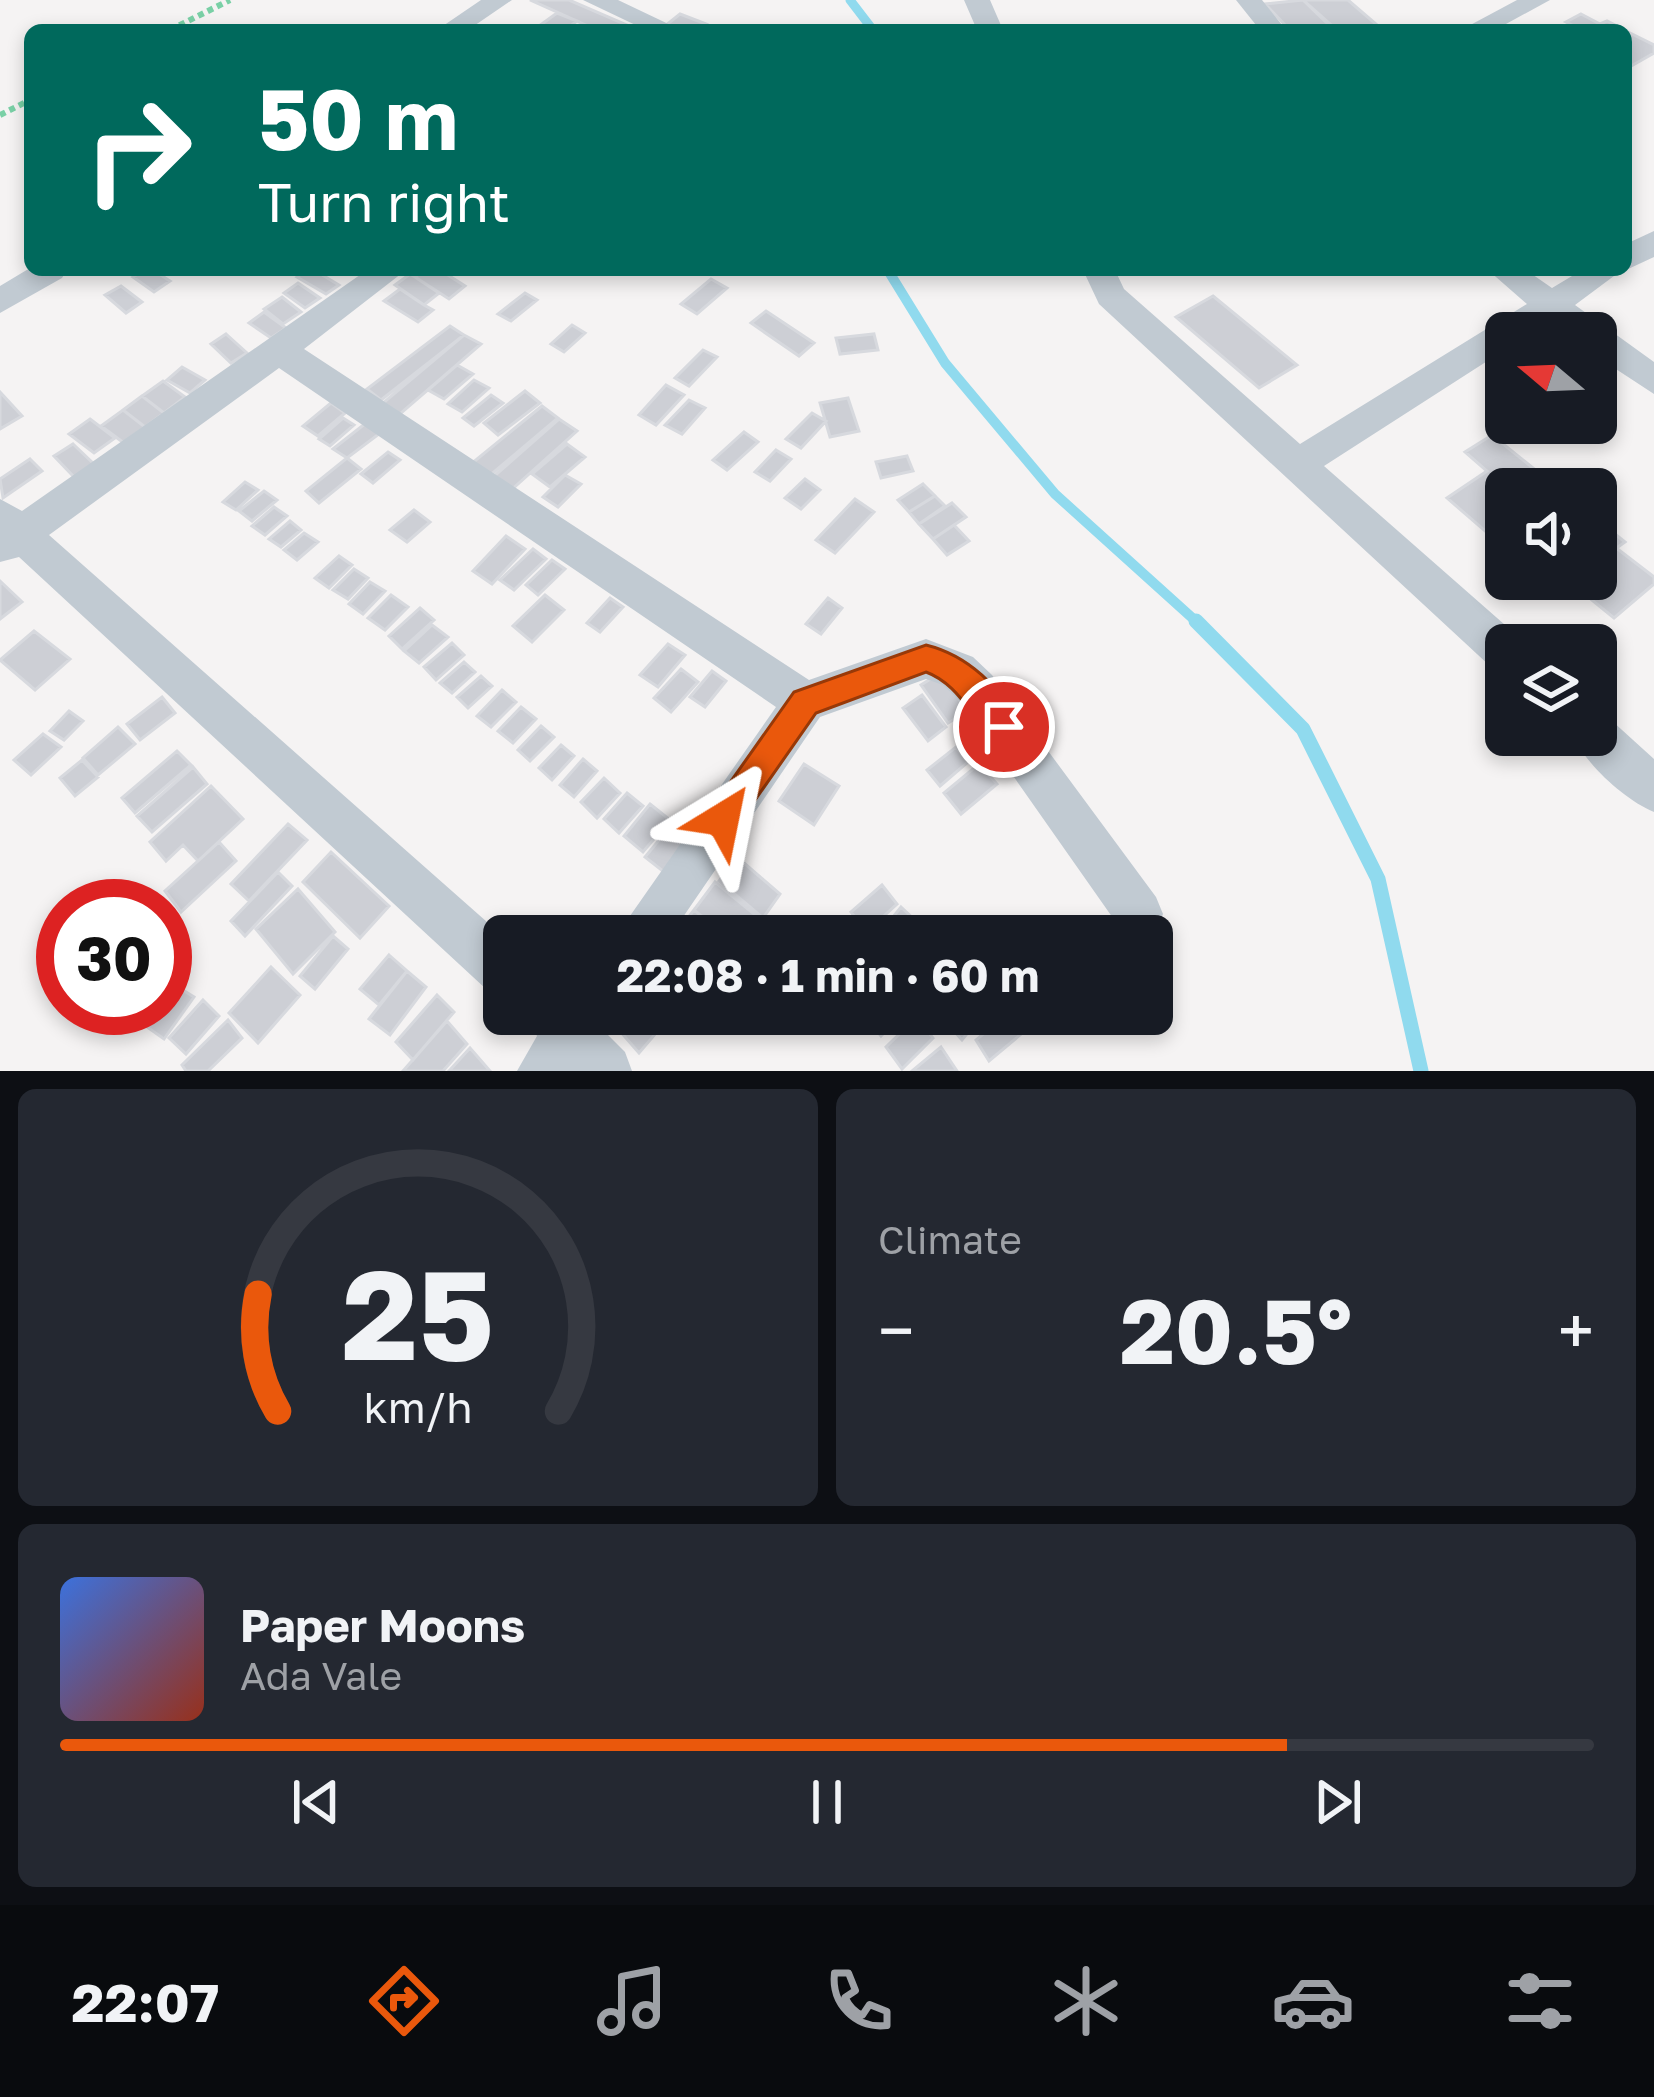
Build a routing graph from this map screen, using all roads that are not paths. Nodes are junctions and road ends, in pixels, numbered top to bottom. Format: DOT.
graph roads {
  1 [pos="500,0"];
  2 [pos="596,0"];
  3 [pos="1249,0"];
  4 [pos="1538,0"];
  5 [pos="460,24"];
  6 [pos="654,24"];
  7 [pos="1268,24"];
  8 [pos="1487,24"];
  9 [pos="41,276"];
  10 [pos="382,276"];
  11 [pos="1102,276"];
  12 [pos="1512,276"];
  13 [pos="1596,276"];
  14 [pos="0,301"];
  15 [pos="1549,303"];
  16 [pos="1561,312"];
  17 [pos="280,351"];
  18 [pos="1617,354"];
  19 [pos="1654,381"];
  20 [pos="1299,463"];
  21 [pos="7,532"];
  22 [pos="1485,634"];
  23 [pos="805,702"];
  24 [pos="1617,755"];
  25 [pos="1654,789"];
  26 [pos="1138,914"];
  27 [pos="656,915"];
  28 [pos="483,952"];
  1 -- 5 [label="street"];
  2 -- 6 [label="street"];
  3 -- 7 [label="street"];
  4 -- 8 [label="street"];
  9 -- 14 [label="street"];
  10 -- 17 [label="street"];
  11 -- 20 [label="street"];
  12 -- 15 [label="street"];
  13 -- 15 [label="street"];
  15 -- 16 [label="street"];
  15 -- 20 [label="street"];
  17 -- 21 [label="street"];
  17 -- 23 [label="street"];
  18 -- 19 [label="street"];
  20 -- 22 [label="street"];
  21 -- 28 [label="street"];
  23 -- 26 [label="street"];
  23 -- 27 [label="street"];
  24 -- 25 [label="street"];
}
